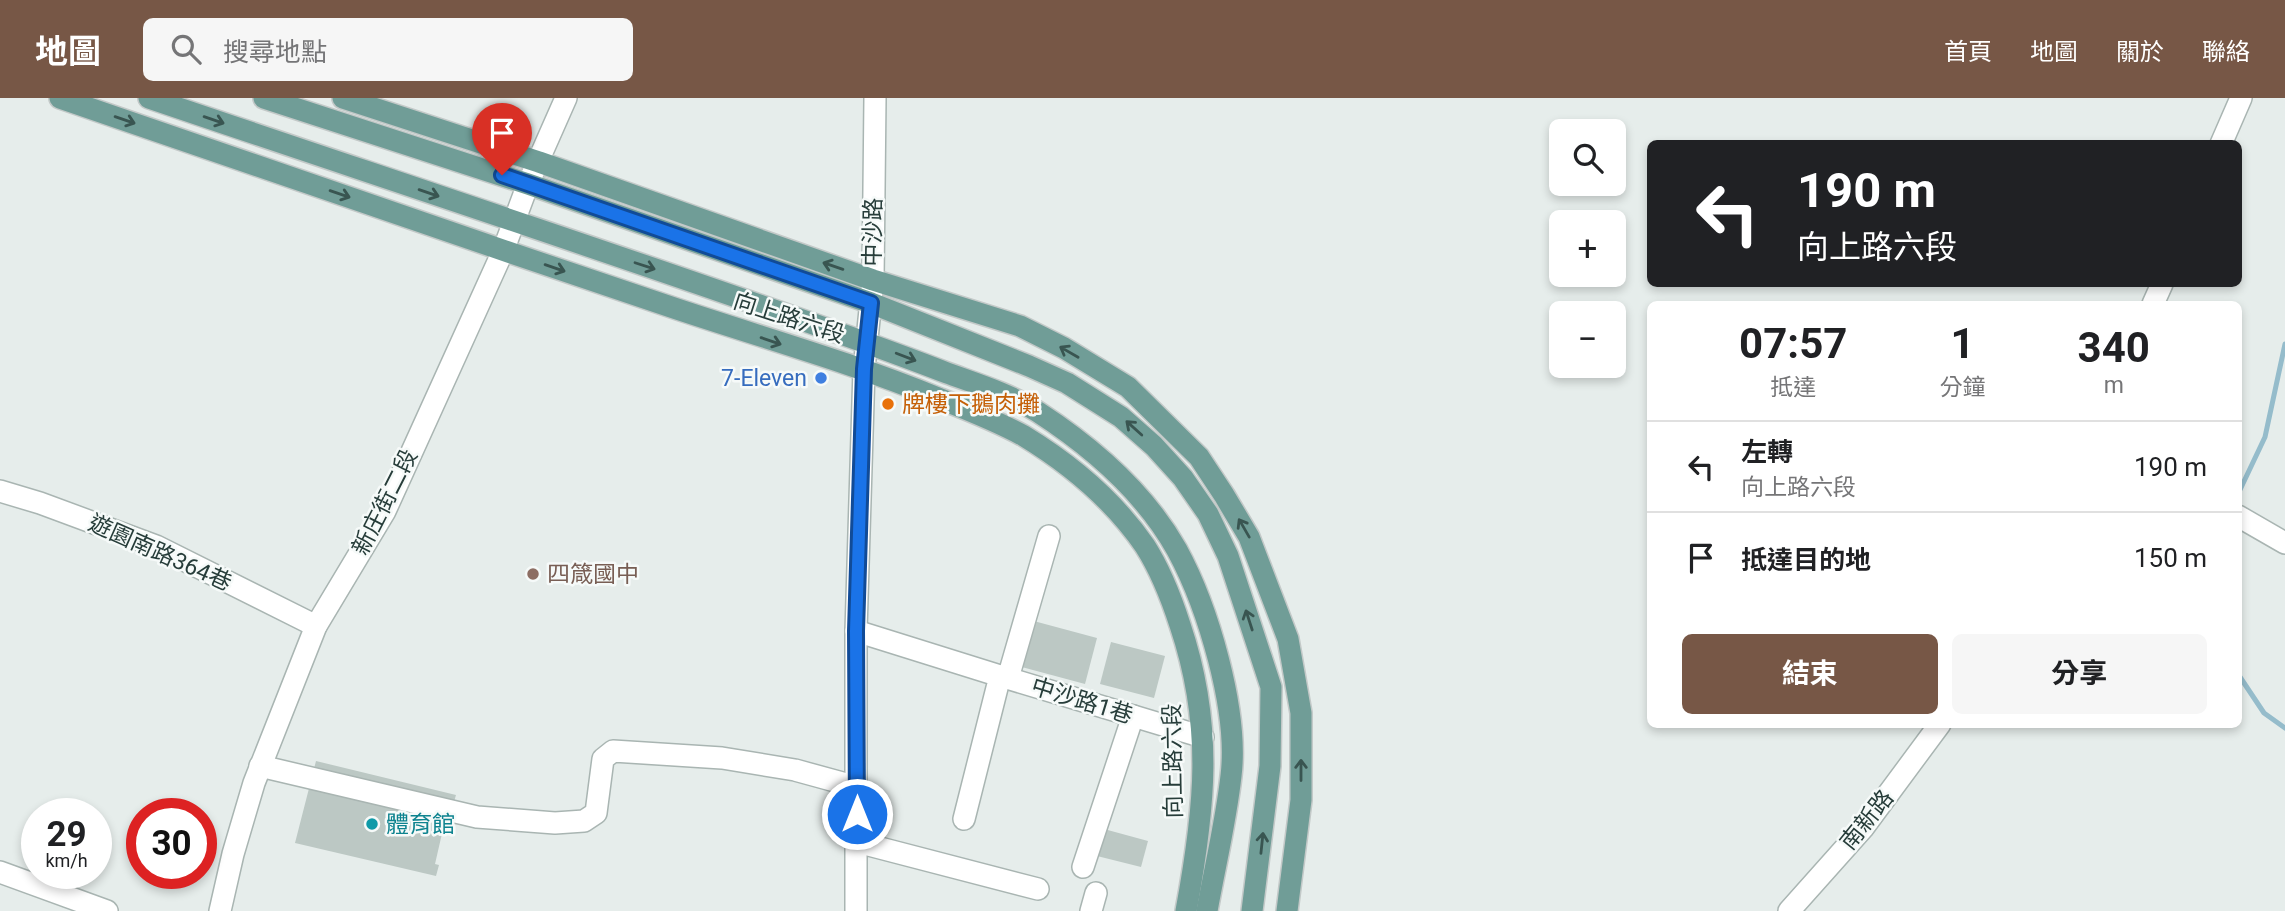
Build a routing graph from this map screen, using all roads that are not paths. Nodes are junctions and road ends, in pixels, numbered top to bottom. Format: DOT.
graph roads {
  1 [pos="60,98"];
  2 [pos="149,98"];
  3 [pos="264,98"];
  4 [pos="343,98"];
  5 [pos="566,98"];
  6 [pos="875,98"];
  7 [pos="2241,98"];
  8 [pos="2223,140"];
  9 [pos="539,162"];
  10 [pos="528,184"];
  11 [pos="513,222"];
  12 [pos="503,251"];
  13 [pos="873,280"];
  14 [pos="871,303"];
  15 [pos="866,342"];
  16 [pos="864,369"];
  17 [pos="0,491"];
  18 [pos="2242,518"];
  19 [pos="1049,536"];
  20 [pos="2285,543"];
  21 [pos="316,626"];
  22 [pos="856,631"];
  23 [pos="1004,677"];
  24 [pos="1133,716"];
  25 [pos="1937,728"];
  26 [pos="1203,737"];
  27 [pos="260,766"];
  28 [pos="857,787"];
  29 [pos="964,819"];
  30 [pos="857,842"];
  31 [pos="1083,867"];
  32 [pos="0,872"];
  33 [pos="1038,889"];
  34 [pos="107,911"];
  35 [pos="220,911"];
  36 [pos="856,911"];
  37 [pos="1186,911"];
  38 [pos="1207,911"];
  39 [pos="1252,911"];
  40 [pos="1287,911"];
  41 [pos="1789,911"];
  1 -- 12 [label="main road, 向上路六段, one-way"];
  2 -- 11 [label="main road, 向上路六段, one-way"];
  3 -- 10 [label="main road, 向上路六段"];
  4 -- 9 [label="main road"];
  5 -- 9 [label="street, 新庄街二段"];
  6 -- 13 [label="street, 中沙路"];
  7 -- 8 [label="street"];
  9 -- 10 [label="street, 新庄街二段"];
  13 -- 9 [label="main road, one-way"];
  10 -- 11 [label="street, 新庄街二段"];
  10 -- 14 [label="main road, 向上路六段"];
  11 -- 12 [label="street, 新庄街二段"];
  11 -- 15 [label="main road, 向上路六段, one-way"];
  12 -- 16 [label="main road, 向上路六段, one-way"];
  12 -- 21 [label="street, 新庄街二段"];
  13 -- 14 [label="street, 中沙路"];
  40 -- 13 [label="main road, one-way"];
  14 -- 15 [label="street, 中沙路"];
  39 -- 14 [label="main road, 向上路六段, one-way"];
  15 -- 16 [label="street, 中沙路"];
  15 -- 38 [label="main road, 向上路六段, one-way"];
  16 -- 22 [label="street, 中沙路"];
  16 -- 26 [label="main road, 向上路六段"];
  17 -- 21 [label="street, 遊園南路364巷"];
  18 -- 20 [label="street"];
  19 -- 23 [label="street"];
  21 -- 27 [label="street, 新庄街二段"];
  22 -- 23 [label="street, 中沙路1巷"];
  22 -- 28 [label="street, 中沙路"];
  23 -- 24 [label="street, 中沙路1巷"];
  23 -- 29 [label="street, 中沙路1巷"];
  24 -- 26 [label="street, 中沙路1巷"];
  24 -- 31 [label="street"];
  25 -- 41 [label="street, 南新路"];
  26 -- 37 [label="main road, 向上路六段"];
  27 -- 28 [label="street"];
  27 -- 35 [label="street, 新庄街二段"];
  28 -- 30 [label="street, 中沙路"];
  30 -- 33 [label="street"];
  30 -- 36 [label="street, 中沙路"];
  32 -- 34 [label="street"];
}
